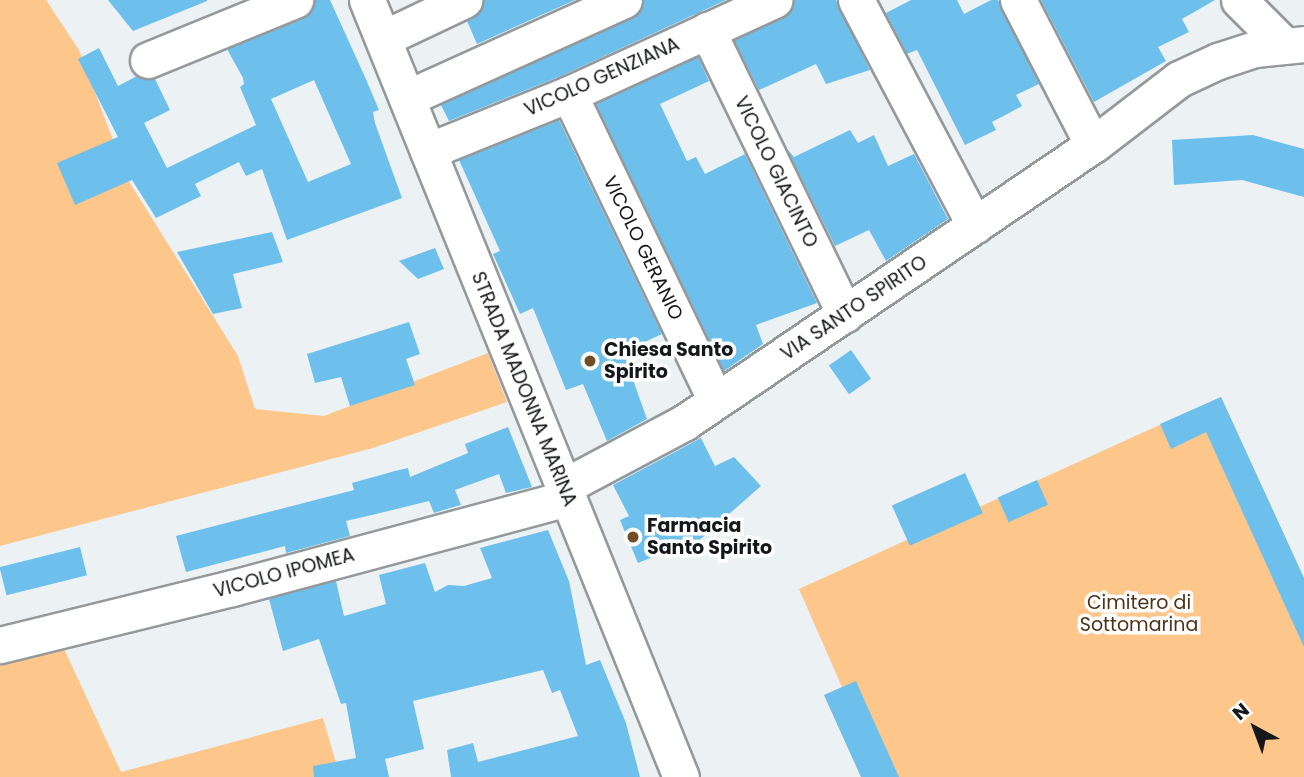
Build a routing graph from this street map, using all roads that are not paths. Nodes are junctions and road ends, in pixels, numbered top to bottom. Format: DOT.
graph roads {
  1 [pos="295,0"];
  2 [pos="367,0"];
  3 [pos="464,0"];
  4 [pos="624,0"];
  5 [pos="774,0"];
  6 [pos="856,0"];
  7 [pos="1018,0"];
  8 [pos="1239,0"];
  9 [pos="707,30"];
  10 [pos="384,38"];
  11 [pos="1300,57"];
  12 [pos="148,60"];
  13 [pos="569,94"];
  14 [pos="407,98"];
  15 [pos="1093,145"];
  16 [pos="428,151"];
  17 [pos="975,226"];
  18 [pos="845,314"];
  19 [pos="716,401"];
  20 [pos="565,492"];
  21 [pos="0,645"];
  22 [pos="681,777"];
  1 -- 12 [label="street"];
  2 -- 10 [label="street, STRADA MADONNA MARINA"];
  3 -- 10 [label="street"];
  4 -- 14 [label="street"];
  5 -- 9 [label="street, VICOLO GENZIANA"];
  6 -- 17 [label="street"];
  7 -- 15 [label="street"];
  8 -- 11 [label="street"];
  9 -- 13 [label="street, VICOLO GENZIANA"];
  9 -- 18 [label="street, VICOLO GIACINTO"];
  10 -- 14 [label="street, STRADA MADONNA MARINA"];
  11 -- 15 [label="street, VIA SANTO SPIRITO"];
  13 -- 16 [label="street, VICOLO GENZIANA"];
  13 -- 19 [label="street, VICOLO GERANIO"];
  14 -- 16 [label="street, STRADA MADONNA MARINA"];
  15 -- 17 [label="street, VIA SANTO SPIRITO"];
  16 -- 20 [label="street, STRADA MADONNA MARINA"];
  17 -- 18 [label="street, VIA SANTO SPIRITO"];
  18 -- 19 [label="street, VIA SANTO SPIRITO"];
  19 -- 20 [label="street, VIA SANTO SPIRITO"];
  20 -- 21 [label="street, VICOLO IPOMEA"];
  20 -- 22 [label="street, STRADA MADONNA MARINA"];
}
